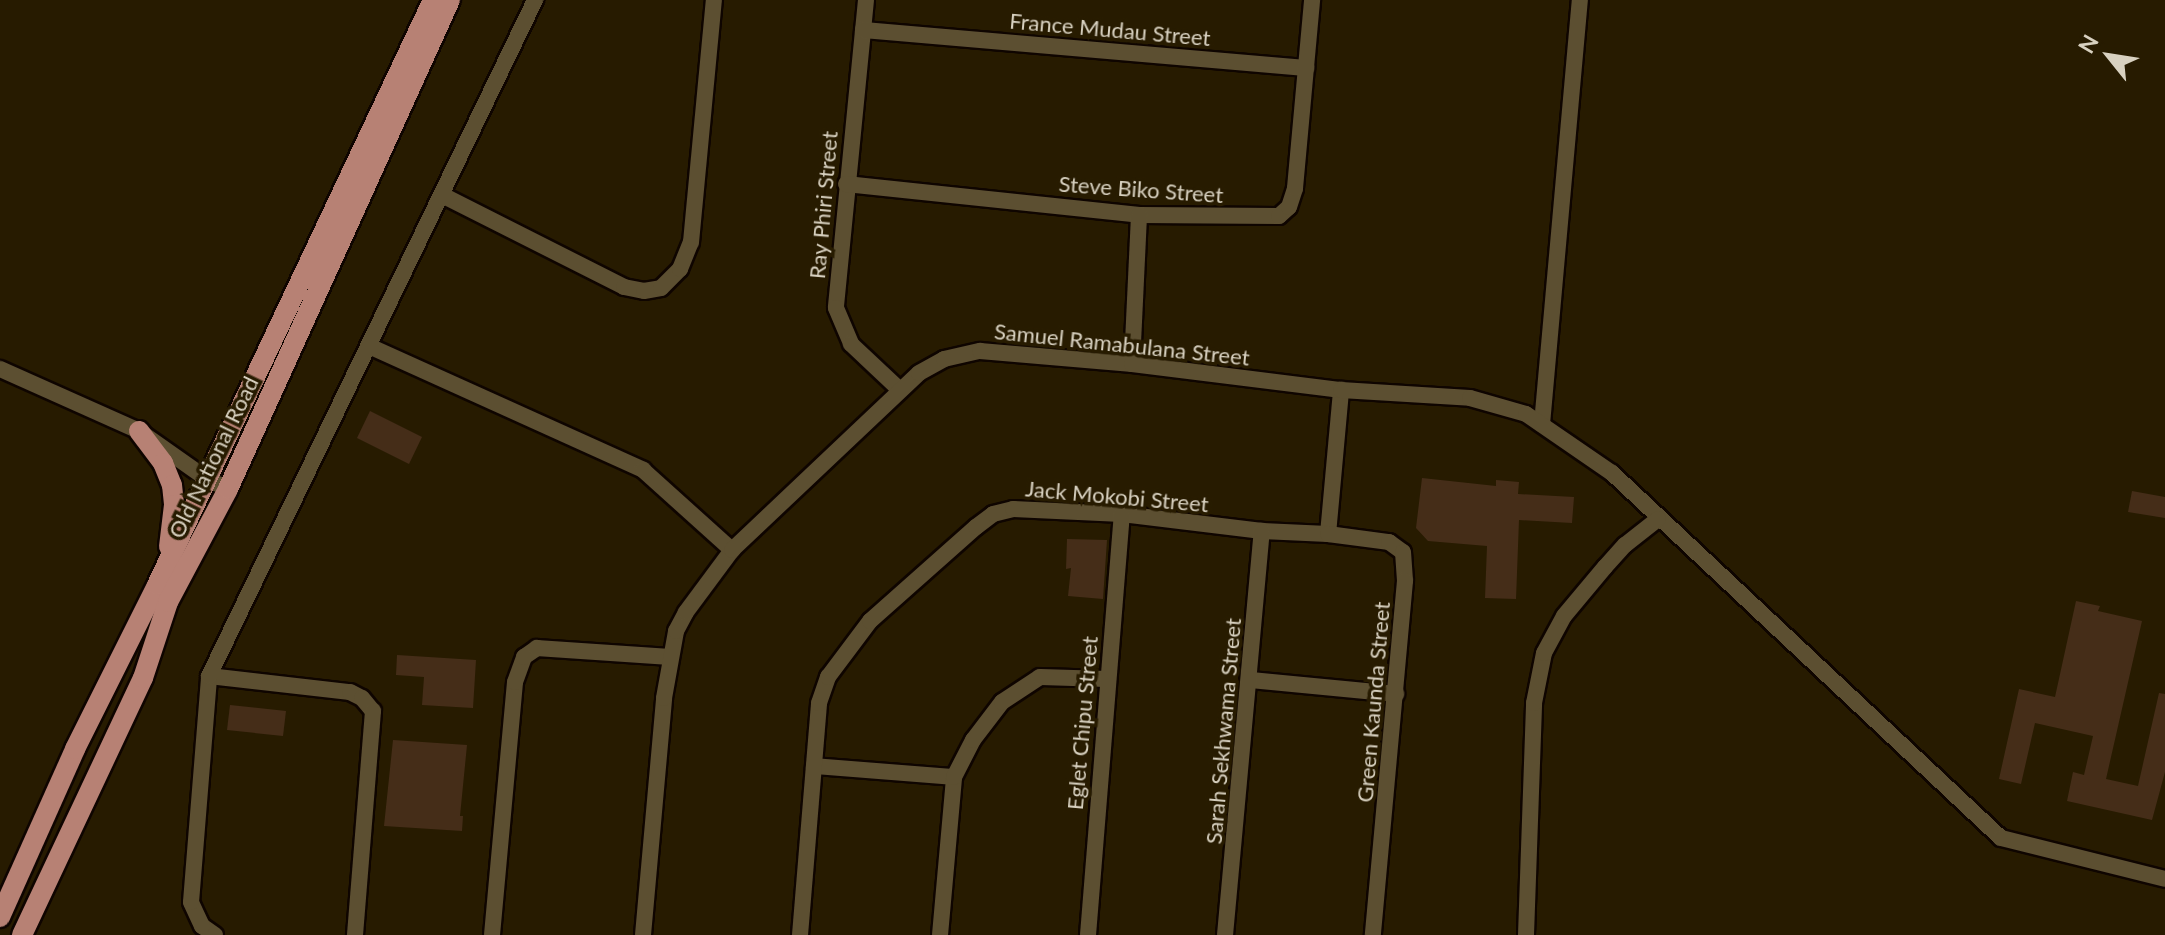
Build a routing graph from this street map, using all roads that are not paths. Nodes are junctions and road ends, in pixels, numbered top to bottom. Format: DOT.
graph roads {
  1 [pos="433,0"];
  2 [pos="450,0"];
  3 [pos="535,0"];
  4 [pos="714,0"];
  5 [pos="866,0"];
  6 [pos="1312,0"];
  7 [pos="1580,0"];
  8 [pos="863,30"];
  9 [pos="1306,68"];
  10 [pos="846,184"];
  11 [pos="442,195"];
  12 [pos="1139,215"];
  13 [pos="369,346"];
  14 [pos="1132,364"];
  15 [pos="0,369"];
  16 [pos="900,390"];
  17 [pos="1341,390"];
  18 [pos="1542,424"];
  19 [pos="139,431"];
  20 [pos="207,479"];
  21 [pos="228,489"];
  22 [pos="1122,514"];
  23 [pos="1658,519"];
  24 [pos="1262,531"];
  25 [pos="1328,534"];
  26 [pos="732,550"];
  27 [pos="163,570"];
  28 [pos="670,657"];
  29 [pos="209,676"];
  30 [pos="1107,679"];
  31 [pos="1251,680"];
  32 [pos="1396,694"];
  33 [pos="814,766"];
  34 [pos="954,777"];
  35 [pos="2165,879"];
  36 [pos="0,917"];
  37 [pos="22,935"];
  38 [pos="215,935"];
  39 [pos="355,935"];
  40 [pos="492,935"];
  41 [pos="643,935"];
  42 [pos="800,935"];
  43 [pos="940,935"];
  44 [pos="1088,935"];
  45 [pos="1225,935"];
  46 [pos="1373,935"];
  47 [pos="1526,935"];
  1 -- 20 [label="main road, Old National Road"];
  2 -- 21 [label="main road, Old National Road"];
  3 -- 11 [label="street"];
  4 -- 11 [label="street"];
  5 -- 8 [label="street, Ray Phiri Street"];
  6 -- 9 [label="street"];
  7 -- 18 [label="street"];
  8 -- 9 [label="street, France Mudau Street"];
  8 -- 10 [label="street, Ray Phiri Street"];
  9 -- 12 [label="street, Steve Biko Street"];
  10 -- 12 [label="street, Steve Biko Street"];
  10 -- 16 [label="street, Ray Phiri Street"];
  11 -- 13 [label="street"];
  12 -- 14 [label="street"];
  13 -- 26 [label="street"];
  13 -- 29 [label="street"];
  14 -- 16 [label="street, Samuel Ramabulana Street"];
  14 -- 17 [label="street, Samuel Ramabulana Street"];
  15 -- 19 [label="street"];
  16 -- 26 [label="street, Samuel Ramabulana Street"];
  17 -- 18 [label="street, Samuel Ramabulana Street"];
  17 -- 25 [label="street"];
  18 -- 23 [label="street, Samuel Ramabulana Street"];
  19 -- 20 [label="street"];
  19 -- 27 [label="main road"];
  20 -- 21 [label="street"];
  20 -- 27 [label="main road, Old National Road"];
  21 -- 37 [label="main road, Old National Road"];
  22 -- 24 [label="street, Jack Mokobi Street"];
  22 -- 30 [label="street, Eglet Chipu Street"];
  22 -- 33 [label="street, Jack Mokobi Street"];
  23 -- 35 [label="street, Samuel Ramabulana Street"];
  23 -- 47 [label="street"];
  24 -- 25 [label="street, Jack Mokobi Street"];
  24 -- 31 [label="street, Sarah Sekhwama Street"];
  25 -- 32 [label="street, Green Kaunda Street"];
  26 -- 28 [label="street, Samuel Ramabulana Street"];
  27 -- 36 [label="main road, Old National Road"];
  28 -- 40 [label="street"];
  28 -- 41 [label="street, Samuel Ramabulana Street"];
  29 -- 38 [label="street"];
  29 -- 39 [label="street"];
  30 -- 34 [label="street"];
  30 -- 44 [label="street, Eglet Chipu Street"];
  31 -- 32 [label="street"];
  31 -- 45 [label="street, Sarah Sekhwama Street"];
  32 -- 46 [label="street, Green Kaunda Street"];
  33 -- 34 [label="street"];
  33 -- 42 [label="street, Jack Mokobi Street"];
  34 -- 43 [label="street"];
}
